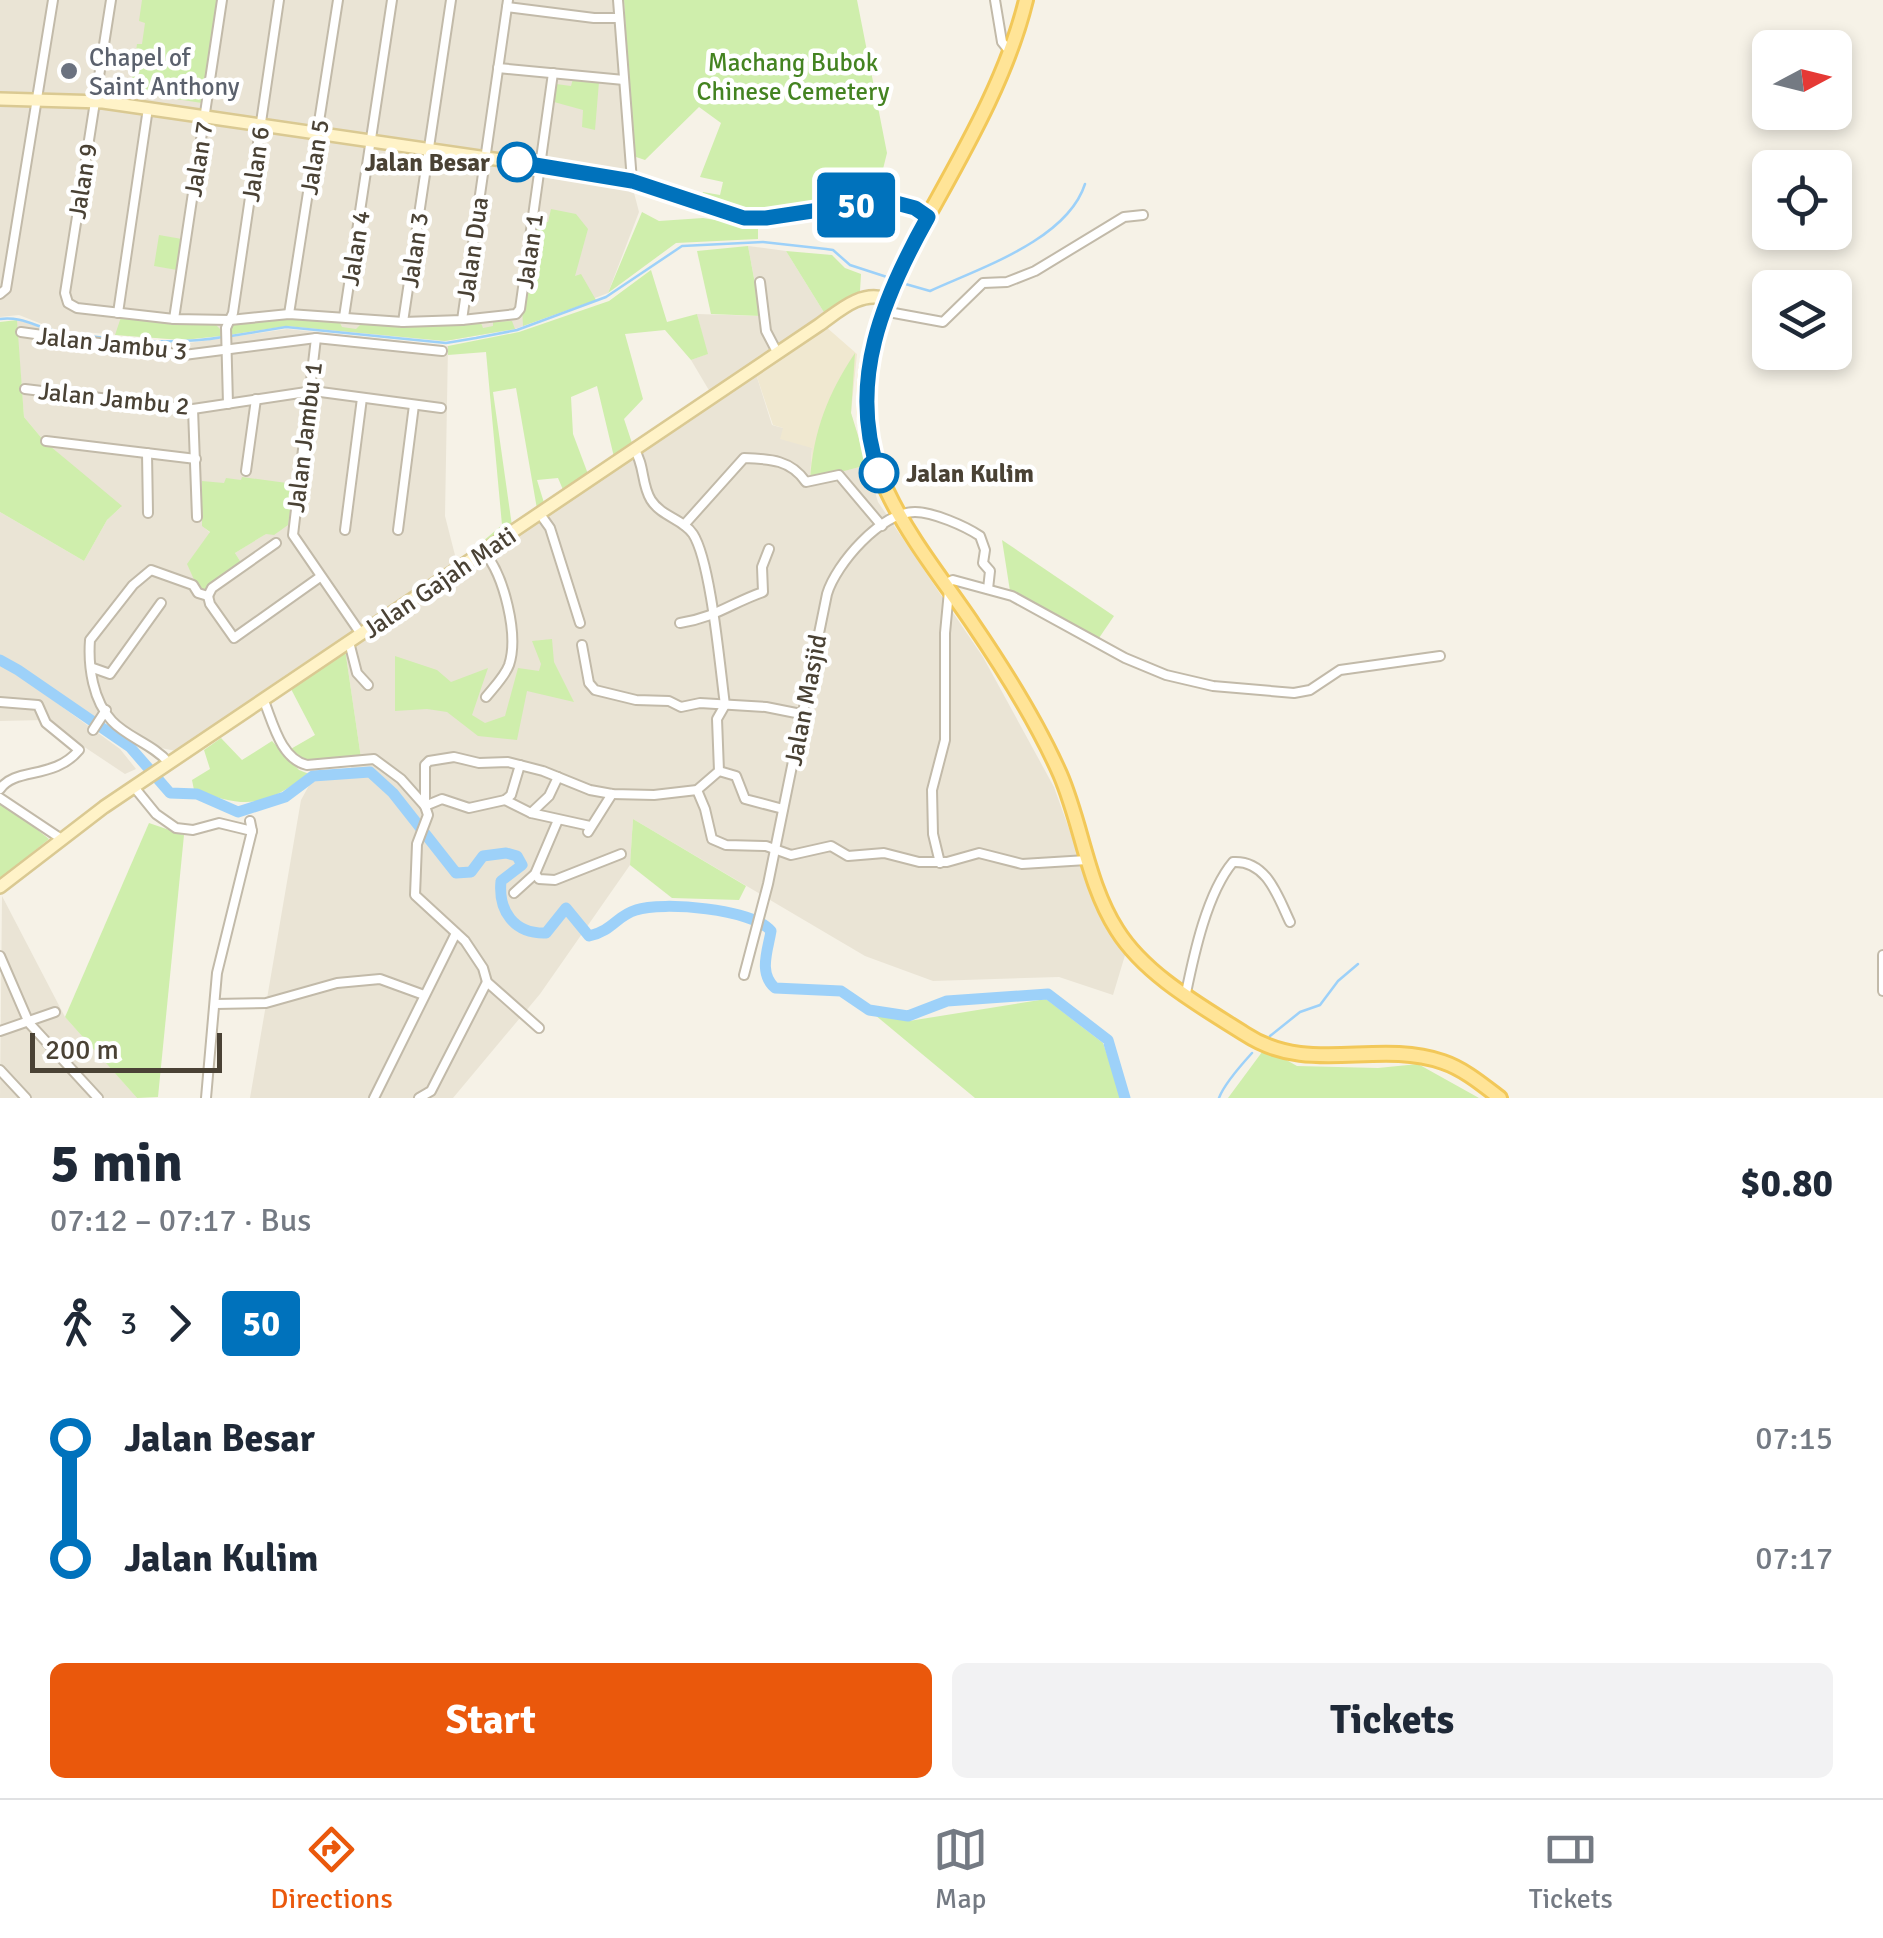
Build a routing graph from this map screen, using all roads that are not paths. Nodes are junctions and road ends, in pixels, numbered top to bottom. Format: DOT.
graph roads {
  1 [pos="53,0"];
  2 [pos="110,0"];
  3 [pos="222,0"];
  4 [pos="279,0"];
  5 [pos="338,0"];
  6 [pos="392,0"];
  7 [pos="451,0"];
  8 [pos="618,0"];
  9 [pos="995,0"];
  10 [pos="1026,0"];
  11 [pos="508,3"];
  12 [pos="618,18"];
  13 [pos="1010,52"];
  14 [pos="498,68"];
  15 [pos="554,73"];
  16 [pos="624,80"];
  17 [pos="37,98"];
  18 [pos="0,99"];
  19 [pos="95,101"];
  20 [pos="148,108"];
  21 [pos="204,116"];
  22 [pos="261,125"];
  23 [pos="317,133"];
  24 [pos="371,141"];
  25 [pos="429,150"];
  26 [pos="486,158"];
  27 [pos="540,166"];
  28 [pos="632,181"];
  29 [pos="1143,215"];
  30 [pos="928,217"];
  31 [pos="760,282"];
  32 [pos="889,293"];
  33 [pos="1,294"];
  34 [pos="118,313"];
  35 [pos="289,314"];
  36 [pos="174,318"];
  37 [pos="344,318"];
  38 [pos="462,320"];
  39 [pos="403,322"];
  40 [pos="228,324"];
  41 [pos="20,332"];
  42 [pos="316,338"];
  43 [pos="227,346"];
  44 [pos="442,351"];
  45 [pos="778,352"];
  46 [pos="25,388"];
  47 [pos="310,392"];
  48 [pos="362,398"];
  49 [pos="256,400"];
  50 [pos="228,404"];
  51 [pos="414,405"];
  52 [pos="441,408"];
  53 [pos="193,409"];
  54 [pos="46,441"];
  55 [pos="634,449"];
  56 [pos="147,453"];
  57 [pos="196,459"];
  58 [pos="246,471"];
  59 [pos="148,513"];
  60 [pos="540,514"];
  61 [pos="897,515"];
  62 [pos="197,518"];
  63 [pos="684,525"];
  64 [pos="882,526"];
  65 [pos="346,530"];
  66 [pos="398,530"];
  67 [pos="276,543"];
  68 [pos="769,549"];
  69 [pos="484,552"];
  70 [pos="320,577"];
  71 [pos="946,588"];
  72 [pos="988,589"];
  73 [pos="208,596"];
  74 [pos="161,603"];
  75 [pos="713,616"];
  76 [pos="580,623"];
  77 [pos="680,623"];
  78 [pos="361,634"];
  79 [pos="350,642"];
  80 [pos="582,645"];
  81 [pos="1440,656"];
  82 [pos="92,668"];
  83 [pos="368,685"];
  84 [pos="486,697"];
  85 [pos="264,701"];
  86 [pos="0,702"];
  87 [pos="724,704"];
  88 [pos="106,710"];
  89 [pos="802,714"];
  90 [pos="93,730"];
  91 [pos="165,765"];
  92 [pos="520,765"];
  93 [pos="719,771"];
  94 [pos="558,777"];
  95 [pos="140,783"];
  96 [pos="0,789"];
  97 [pos="697,790"];
  98 [pos="612,794"];
  99 [pos="0,798"];
  100 [pos="505,800"];
  101 [pos="425,806"];
  102 [pos="783,809"];
  103 [pos="531,812"];
  104 [pos="558,820"];
  105 [pos="60,838"];
  106 [pos="775,850"];
  107 [pos="622,854"];
  108 [pos="1088,860"];
  109 [pos="940,863"];
  110 [pos="535,874"];
  111 [pos="0,887"];
  112 [pos="514,893"];
  113 [pos="1290,922"];
  114 [pos="456,933"];
  115 [pos="1883,955"];
  116 [pos="0,956"];
  117 [pos="744,975"];
  118 [pos="5,981"];
  119 [pos="487,982"];
  120 [pos="1882,988"];
  121 [pos="1186,994"];
  122 [pos="424,995"];
  123 [pos="215,1004"];
  124 [pos="55,1012"];
  125 [pos="29,1024"];
  126 [pos="539,1028"];
  127 [pos="0,1031"];
  128 [pos="0,1070"];
  129 [pos="4,1080"];
  130 [pos="26,1098"];
  131 [pos="98,1098"];
  132 [pos="206,1098"];
  133 [pos="374,1098"];
  134 [pos="418,1098"];
  135 [pos="1500,1098"];
  1 -- 17 [label="street"];
  2 -- 19 [label="street, Jalan 9"];
  3 -- 21 [label="street, Jalan 7"];
  4 -- 22 [label="street, Jalan 6"];
  5 -- 23 [label="street, Jalan 5"];
  6 -- 24 [label="street, Jalan 4"];
  7 -- 25 [label="street, Jalan 3"];
  8 -- 12 [label="street"];
  9 -- 13 [label="street"];
  10 -- 13 [label="main road"];
  11 -- 12 [label="street"];
  11 -- 14 [label="street, Jalan Dua"];
  12 -- 16 [label="street"];
  13 -- 30 [label="main road"];
  14 -- 15 [label="street"];
  14 -- 26 [label="street, Jalan Dua"];
  15 -- 16 [label="street"];
  15 -- 27 [label="street, Jalan 1"];
  16 -- 28 [label="street"];
  17 -- 18 [label="main road"];
  17 -- 19 [label="main road"];
  17 -- 33 [label="street"];
  19 -- 20 [label="main road"];
  19 -- 34 [label="street, Jalan 9"];
  20 -- 21 [label="main road"];
  20 -- 34 [label="street"];
  21 -- 22 [label="main road"];
  21 -- 36 [label="street, Jalan 7"];
  22 -- 23 [label="main road"];
  22 -- 40 [label="street, Jalan 6"];
  23 -- 24 [label="main road"];
  23 -- 35 [label="street, Jalan 5"];
  24 -- 25 [label="main road"];
  24 -- 37 [label="street, Jalan 4"];
  25 -- 26 [label="main road"];
  25 -- 39 [label="street, Jalan 3"];
  26 -- 27 [label="main road"];
  26 -- 38 [label="street, Jalan Dua"];
  27 -- 28 [label="main road"];
  27 -- 38 [label="street, Jalan 1"];
  28 -- 30 [label="main road"];
  29 -- 32 [label="street"];
  30 -- 32 [label="main road"];
  31 -- 45 [label="street"];
  32 -- 45 [label="main road, Jalan Gajah Mati"];
  32 -- 61 [label="main road"];
  34 -- 36 [label="street"];
  35 -- 37 [label="street"];
  35 -- 40 [label="street"];
  36 -- 40 [label="street"];
  37 -- 39 [label="street"];
  38 -- 39 [label="street"];
  40 -- 43 [label="street, Jalan 6"];
  41 -- 43 [label="street, Jalan Jambu 3"];
  42 -- 43 [label="street, Jalan Jambu 3"];
  42 -- 44 [label="street, Jalan Jambu 3"];
  42 -- 47 [label="street, Jalan Jambu 1"];
  43 -- 50 [label="street, Jalan 6"];
  45 -- 55 [label="main road, Jalan Gajah Mati"];
  46 -- 53 [label="street, Jalan Jambu 2"];
  47 -- 48 [label="street, Jalan Jambu 2"];
  47 -- 49 [label="street, Jalan Jambu 2"];
  47 -- 70 [label="street, Jalan Jambu 1"];
  48 -- 51 [label="street, Jalan Jambu 2"];
  48 -- 65 [label="street"];
  49 -- 50 [label="street, Jalan Jambu 2"];
  49 -- 58 [label="street"];
  50 -- 53 [label="street, Jalan Jambu 2"];
  51 -- 52 [label="street, Jalan Jambu 2"];
  51 -- 66 [label="street"];
  53 -- 57 [label="street"];
  54 -- 56 [label="street"];
  55 -- 60 [label="main road, Jalan Gajah Mati"];
  55 -- 63 [label="street"];
  56 -- 57 [label="street"];
  56 -- 59 [label="street"];
  57 -- 62 [label="street"];
  60 -- 69 [label="main road, Jalan Gajah Mati"];
  60 -- 76 [label="street"];
  61 -- 64 [label="street, Jalan Masjid"];
  61 -- 71 [label="main road"];
  61 -- 72 [label="street"];
  63 -- 64 [label="street"];
  63 -- 75 [label="street"];
  64 -- 89 [label="street, Jalan Masjid"];
  67 -- 73 [label="street"];
  68 -- 75 [label="street"];
  69 -- 78 [label="main road, Jalan Gajah Mati"];
  69 -- 84 [label="street"];
  70 -- 73 [label="street"];
  70 -- 78 [label="street, Jalan Jambu 1"];
  71 -- 72 [label="street"];
  71 -- 108 [label="main road"];
  71 -- 109 [label="street"];
  72 -- 81 [label="street"];
  73 -- 82 [label="street"];
  74 -- 82 [label="street"];
  75 -- 77 [label="street"];
  75 -- 87 [label="street"];
  78 -- 79 [label="main road, Jalan Gajah Mati"];
  79 -- 83 [label="street"];
  79 -- 85 [label="main road, Jalan Gajah Mati"];
  80 -- 87 [label="street"];
  82 -- 88 [label="street"];
  85 -- 91 [label="main road, Jalan Gajah Mati"];
  85 -- 101 [label="street"];
  86 -- 96 [label="street"];
  87 -- 89 [label="street"];
  87 -- 93 [label="street"];
  88 -- 90 [label="street"];
  88 -- 91 [label="street"];
  89 -- 102 [label="street, Jalan Masjid"];
  91 -- 95 [label="main road, Jalan Gajah Mati"];
  92 -- 94 [label="street"];
  92 -- 100 [label="street"];
  92 -- 101 [label="street"];
  93 -- 97 [label="street"];
  93 -- 102 [label="street"];
  94 -- 98 [label="street"];
  94 -- 103 [label="street"];
  95 -- 105 [label="main road, Jalan Gajah Mati"];
  95 -- 123 [label="street"];
  97 -- 98 [label="street"];
  97 -- 106 [label="street"];
  98 -- 104 [label="street"];
  99 -- 105 [label="street"];
  100 -- 101 [label="street"];
  100 -- 103 [label="street"];
  101 -- 114 [label="street"];
  102 -- 106 [label="street, Jalan Masjid"];
  103 -- 104 [label="street"];
  104 -- 110 [label="street"];
  105 -- 111 [label="main road, Jalan Gajah Mati"];
  106 -- 109 [label="street"];
  106 -- 117 [label="street, Jalan Masjid"];
  107 -- 110 [label="street"];
  108 -- 109 [label="street"];
  108 -- 121 [label="main road"];
  110 -- 112 [label="street"];
  113 -- 121 [label="street"];
  114 -- 119 [label="street"];
  114 -- 122 [label="street"];
  115 -- 120 [label="street"];
  116 -- 118 [label="street"];
  118 -- 125 [label="street"];
  119 -- 126 [label="street"];
  119 -- 134 [label="street"];
  121 -- 135 [label="main road"];
  122 -- 123 [label="street"];
  122 -- 133 [label="street"];
  123 -- 132 [label="street"];
  124 -- 125 [label="street"];
  125 -- 127 [label="street"];
  125 -- 131 [label="street"];
  128 -- 129 [label="street"];
  129 -- 130 [label="street"];
}
